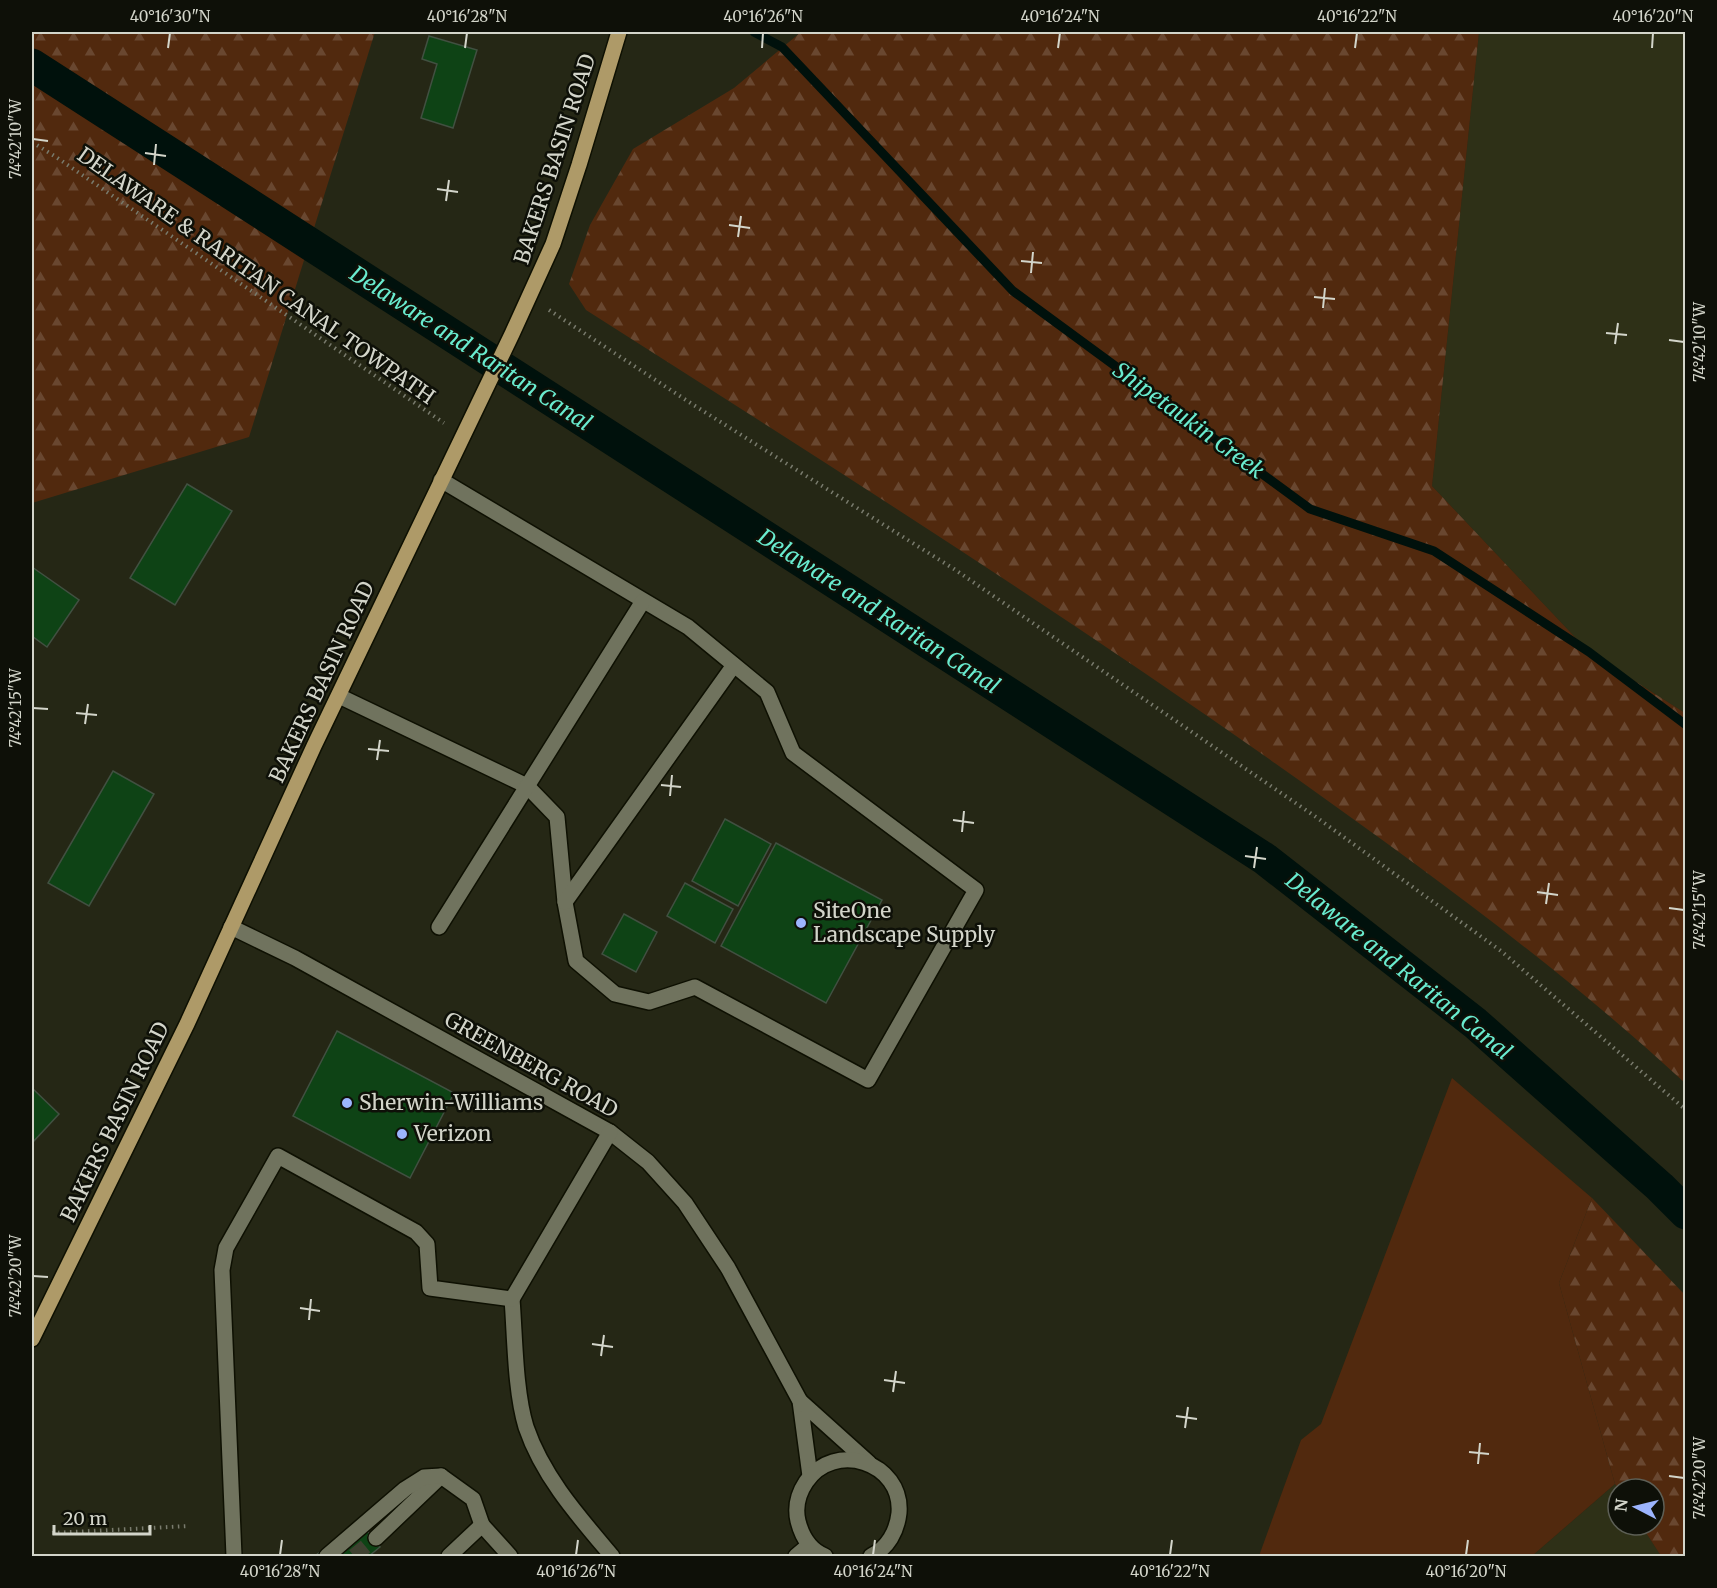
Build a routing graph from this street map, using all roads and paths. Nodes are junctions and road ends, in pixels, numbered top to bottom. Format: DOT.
graph roads {
  1 [pos="619,32"];
  2 [pos="32,142"];
  3 [pos="529,297"];
  4 [pos="462,436"];
  5 [pos="441,480"];
  6 [pos="643,601"];
  7 [pos="734,665"];
  8 [pos="339,696"];
  9 [pos="527,786"];
  10 [pos="565,902"];
  11 [pos="231,927"];
  12 [pos="440,927"];
  13 [pos="1686,1110"];
  14 [pos="610,1132"];
  15 [pos="512,1299"];
  16 [pos="32,1339"];
  17 [pos="800,1401"];
  18 [pos="873,1466"];
  19 [pos="441,1476"];
  20 [pos="810,1476"];
  21 [pos="482,1525"];
  22 [pos="189,1526"];
  23 [pos="52,1533"];
  24 [pos="376,1538"];
  25 [pos="809,1545"];
  26 [pos="874,1556"];
  27 [pos="234,1557"];
  28 [pos="327,1557"];
  29 [pos="449,1557"];
  30 [pos="510,1557"];
  31 [pos="612,1557"];
  32 [pos="796,1557"];
  33 [pos="825,1557"];
  1 -- 3 [label="main road, BAKERS BASIN ROAD"];
  2 -- 4 [label="path, DELAWARE & RARITAN CANAL TOWPATH"];
  3 -- 4 [label="main road, BAKERS BASIN ROAD"];
  3 -- 13 [label="path"];
  4 -- 5 [label="main road, BAKERS BASIN ROAD"];
  5 -- 6 [label="lane"];
  5 -- 8 [label="main road, BAKERS BASIN ROAD"];
  6 -- 7 [label="lane"];
  6 -- 9 [label="lane"];
  7 -- 10 [label="lane"];
  7 -- 10 [label="lane"];
  8 -- 9 [label="lane"];
  8 -- 11 [label="main road, BAKERS BASIN ROAD"];
  9 -- 10 [label="lane"];
  9 -- 12 [label="lane"];
  11 -- 14 [label="lane, GREENBERG ROAD"];
  11 -- 16 [label="main road, BAKERS BASIN ROAD"];
  14 -- 15 [label="lane"];
  14 -- 17 [label="lane, GREENBERG ROAD"];
  15 -- 27 [label="lane"];
  15 -- 31 [label="lane"];
  17 -- 18 [label="lane"];
  17 -- 20 [label="lane, GREENBERG ROAD"];
  18 -- 20 [label="lane"];
  18 -- 26 [label="lane"];
  19 -- 21 [label="lane"];
  19 -- 24 [label="lane"];
  19 -- 28 [label="lane"];
  20 -- 25 [label="lane"];
  21 -- 29 [label="lane"];
  21 -- 30 [label="lane"];
  22 -- 23 [label="path"];
  25 -- 32 [label="lane"];
  25 -- 33 [label="lane"];
}
